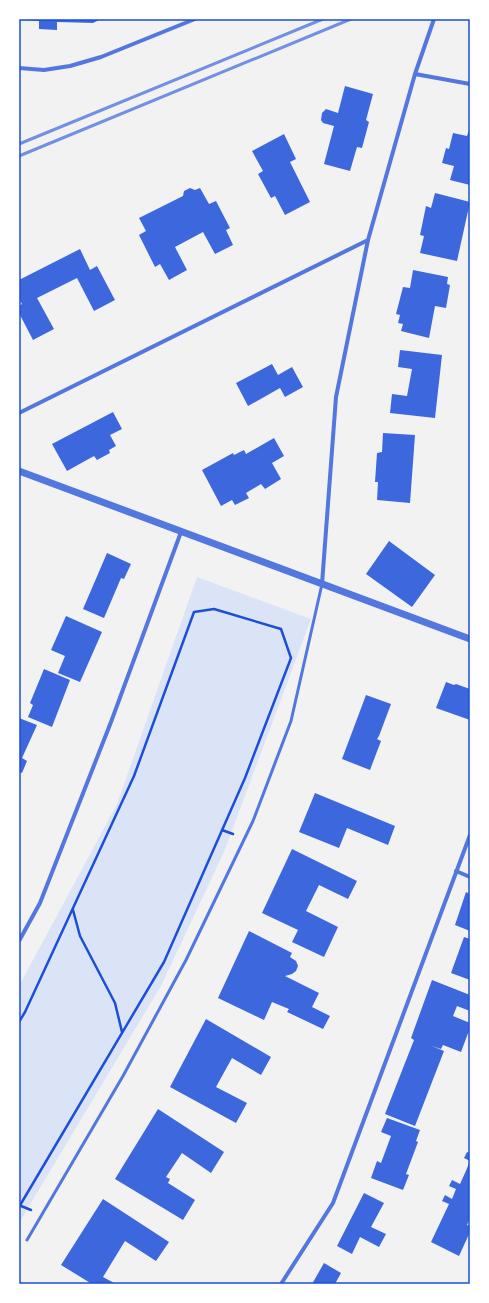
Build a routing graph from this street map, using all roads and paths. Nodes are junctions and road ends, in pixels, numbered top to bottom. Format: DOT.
graph roads {
  1 [pos="195,19"];
  2 [pos="434,19"];
  3 [pos="19,68"];
  4 [pos="415,74"];
  5 [pos="470,84"];
  6 [pos="368,240"];
  7 [pos="19,413"];
  8 [pos="19,471"];
  9 [pos="181,532"];
  10 [pos="322,584"];
  11 [pos="470,639"];
  12 [pos="470,835"];
  13 [pos="456,871"];
  14 [pos="470,877"];
  15 [pos="73,910"];
  16 [pos="19,941"];
  17 [pos="19,1022"];
  18 [pos="122,1033"];
  19 [pos="19,1207"];
  20 [pos="27,1240"];
  21 [pos="281,1284"];
  1 -- 3 [label="street"];
  2 -- 4 [label="street"];
  4 -- 5 [label="street"];
  4 -- 6 [label="street"];
  6 -- 7 [label="street"];
  6 -- 10 [label="street"];
  8 -- 9 [label="street"];
  9 -- 10 [label="street"];
  9 -- 16 [label="street"];
  10 -- 11 [label="street"];
  10 -- 20 [label="lane"];
  12 -- 13 [label="street"];
  13 -- 14 [label="street"];
  13 -- 21 [label="street"];
  15 -- 17 [label="path"];
  15 -- 18 [label="path"];
  15 -- 18 [label="path"];
  18 -- 19 [label="path"];
}
